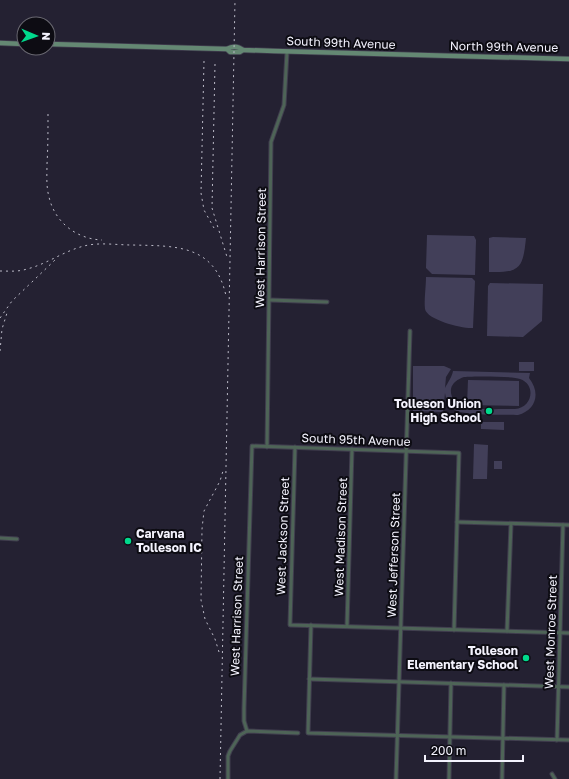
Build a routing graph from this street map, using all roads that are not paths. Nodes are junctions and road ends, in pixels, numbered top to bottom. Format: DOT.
graph roads {
  1 [pos="0,43"];
  2 [pos="16,44"];
  3 [pos="56,44"];
  4 [pos="287,52"];
  5 [pos="439,56"];
  6 [pos="569,59"];
  7 [pos="270,300"];
  8 [pos="327,302"];
  9 [pos="410,331"];
  10 [pos="252,446"];
  11 [pos="267,447"];
  12 [pos="295,447"];
  13 [pos="352,449"];
  14 [pos="406,451"];
  15 [pos="457,522"];
  16 [pos="510,524"];
  17 [pos="563,525"];
  18 [pos="569,526"];
  19 [pos="0,538"];
  20 [pos="16,539"];
  21 [pos="311,625"];
  22 [pos="347,626"];
  23 [pos="401,628"];
  24 [pos="454,630"];
  25 [pos="507,631"];
  26 [pos="560,633"];
  27 [pos="569,633"];
  28 [pos="309,679"];
  29 [pos="399,682"];
  30 [pos="452,683"];
  31 [pos="504,685"];
  32 [pos="558,687"];
  33 [pos="569,687"];
  34 [pos="247,731"];
  35 [pos="298,733"];
  36 [pos="397,736"];
  37 [pos="450,737"];
  38 [pos="503,739"];
  39 [pos="557,740"];
  40 [pos="569,740"];
  41 [pos="552,774"];
  42 [pos="228,779"];
  43 [pos="396,779"];
  44 [pos="449,779"];
  45 [pos="502,779"];
  46 [pos="555,779"];
  1 -- 2 [label="main road"];
  3 -- 4 [label="main road, South 99th Avenue"];
  4 -- 5 [label="main road, South 99th Avenue"];
  4 -- 7 [label="street, West Harrison Street"];
  5 -- 6 [label="main road, North 99th Avenue"];
  7 -- 8 [label="street"];
  7 -- 11 [label="street, West Harrison Street"];
  9 -- 14 [label="street, West Jefferson Street"];
  10 -- 11 [label="street, South 95th Avenue"];
  10 -- 34 [label="street, West Harrison Street"];
  11 -- 12 [label="street, South 95th Avenue"];
  12 -- 13 [label="street, South 95th Avenue"];
  12 -- 21 [label="street, West Jackson Street"];
  13 -- 14 [label="street, South 95th Avenue"];
  13 -- 22 [label="street, West Madison Street"];
  14 -- 15 [label="street, South 95th Avenue"];
  14 -- 23 [label="street, West Jefferson Street"];
  15 -- 16 [label="street"];
  15 -- 24 [label="street"];
  16 -- 17 [label="street"];
  16 -- 25 [label="street"];
  17 -- 18 [label="street"];
  17 -- 26 [label="street, West Monroe Street"];
  19 -- 20 [label="street"];
  21 -- 22 [label="street"];
  21 -- 28 [label="street"];
  22 -- 23 [label="street"];
  23 -- 24 [label="street"];
  23 -- 29 [label="street, West Jefferson Street"];
  24 -- 25 [label="street"];
  25 -- 26 [label="street"];
  26 -- 27 [label="street"];
  26 -- 32 [label="street, West Monroe Street"];
  28 -- 29 [label="street"];
  28 -- 36 [label="street"];
  29 -- 30 [label="street"];
  29 -- 36 [label="street, West Jefferson Street"];
  30 -- 31 [label="street"];
  30 -- 37 [label="street"];
  31 -- 32 [label="street"];
  31 -- 38 [label="street"];
  32 -- 33 [label="street"];
  32 -- 39 [label="street, West Monroe Street"];
  34 -- 35 [label="street"];
  34 -- 42 [label="street"];
  36 -- 37 [label="street"];
  36 -- 43 [label="street, West Jefferson Street"];
  37 -- 38 [label="street"];
  37 -- 44 [label="street"];
  38 -- 39 [label="street"];
  38 -- 45 [label="street"];
  39 -- 40 [label="street"];
  41 -- 46 [label="street"];
}
